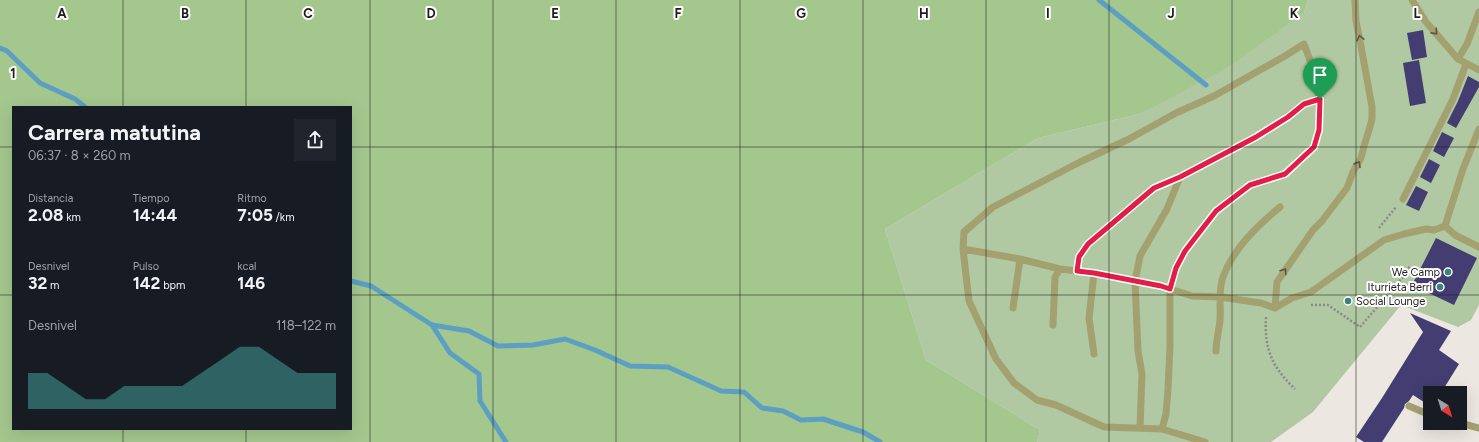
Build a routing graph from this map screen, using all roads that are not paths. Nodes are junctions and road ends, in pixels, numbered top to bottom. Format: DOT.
graph roads {
  1 [pos="1355,0"];
  2 [pos="1412,0"];
  3 [pos="1479,12"];
  4 [pos="1458,59"];
  5 [pos="1466,64"];
  6 [pos="1479,70"];
  7 [pos="1320,99"];
  8 [pos="1479,129"];
  9 [pos="1180,177"];
  10 [pos="1403,200"];
  11 [pos="1280,207"];
  12 [pos="1445,226"];
  13 [pos="1479,247"];
  14 [pos="963,249"];
  15 [pos="1020,259"];
  16 [pos="1060,269"];
  17 [pos="1077,271"];
  18 [pos="1094,273"];
  19 [pos="1135,281"];
  20 [pos="1170,289"];
  21 [pos="1220,297"];
  22 [pos="1013,308"];
  23 [pos="1275,308"];
  24 [pos="1053,325"];
  25 [pos="1216,351"];
  26 [pos="1094,354"];
  27 [pos="1410,406"];
  28 [pos="1423,412"];
  29 [pos="1467,425"];
  30 [pos="1140,428"];
  31 [pos="1479,428"];
  32 [pos="1162,429"];
  33 [pos="1205,442"];
  23 -- 1 [label="lane, one-way"];
  2 -- 4 [label="lane, one-way"];
  3 -- 4 [label="lane"];
  4 -- 5 [label="lane"];
  5 -- 6 [label="lane"];
  5 -- 10 [label="lane"];
  7 -- 9 [label="lane"];
  7 -- 14 [label="lane"];
  7 -- 20 [label="lane"];
  8 -- 12 [label="lane"];
  9 -- 17 [label="lane"];
  9 -- 19 [label="lane"];
  11 -- 21 [label="lane"];
  12 -- 13 [label="lane"];
  12 -- 23 [label="lane"];
  14 -- 15 [label="lane"];
  14 -- 30 [label="lane"];
  15 -- 16 [label="lane"];
  15 -- 22 [label="lane"];
  16 -- 17 [label="lane"];
  16 -- 24 [label="lane"];
  17 -- 18 [label="lane"];
  18 -- 19 [label="lane"];
  18 -- 26 [label="lane"];
  19 -- 20 [label="lane"];
  19 -- 30 [label="lane"];
  20 -- 21 [label="lane"];
  20 -- 32 [label="lane"];
  21 -- 23 [label="lane"];
  21 -- 25 [label="lane"];
  27 -- 28 [label="lane"];
  29 -- 31 [label="lane"];
  30 -- 32 [label="lane"];
  32 -- 33 [label="lane"];
}
